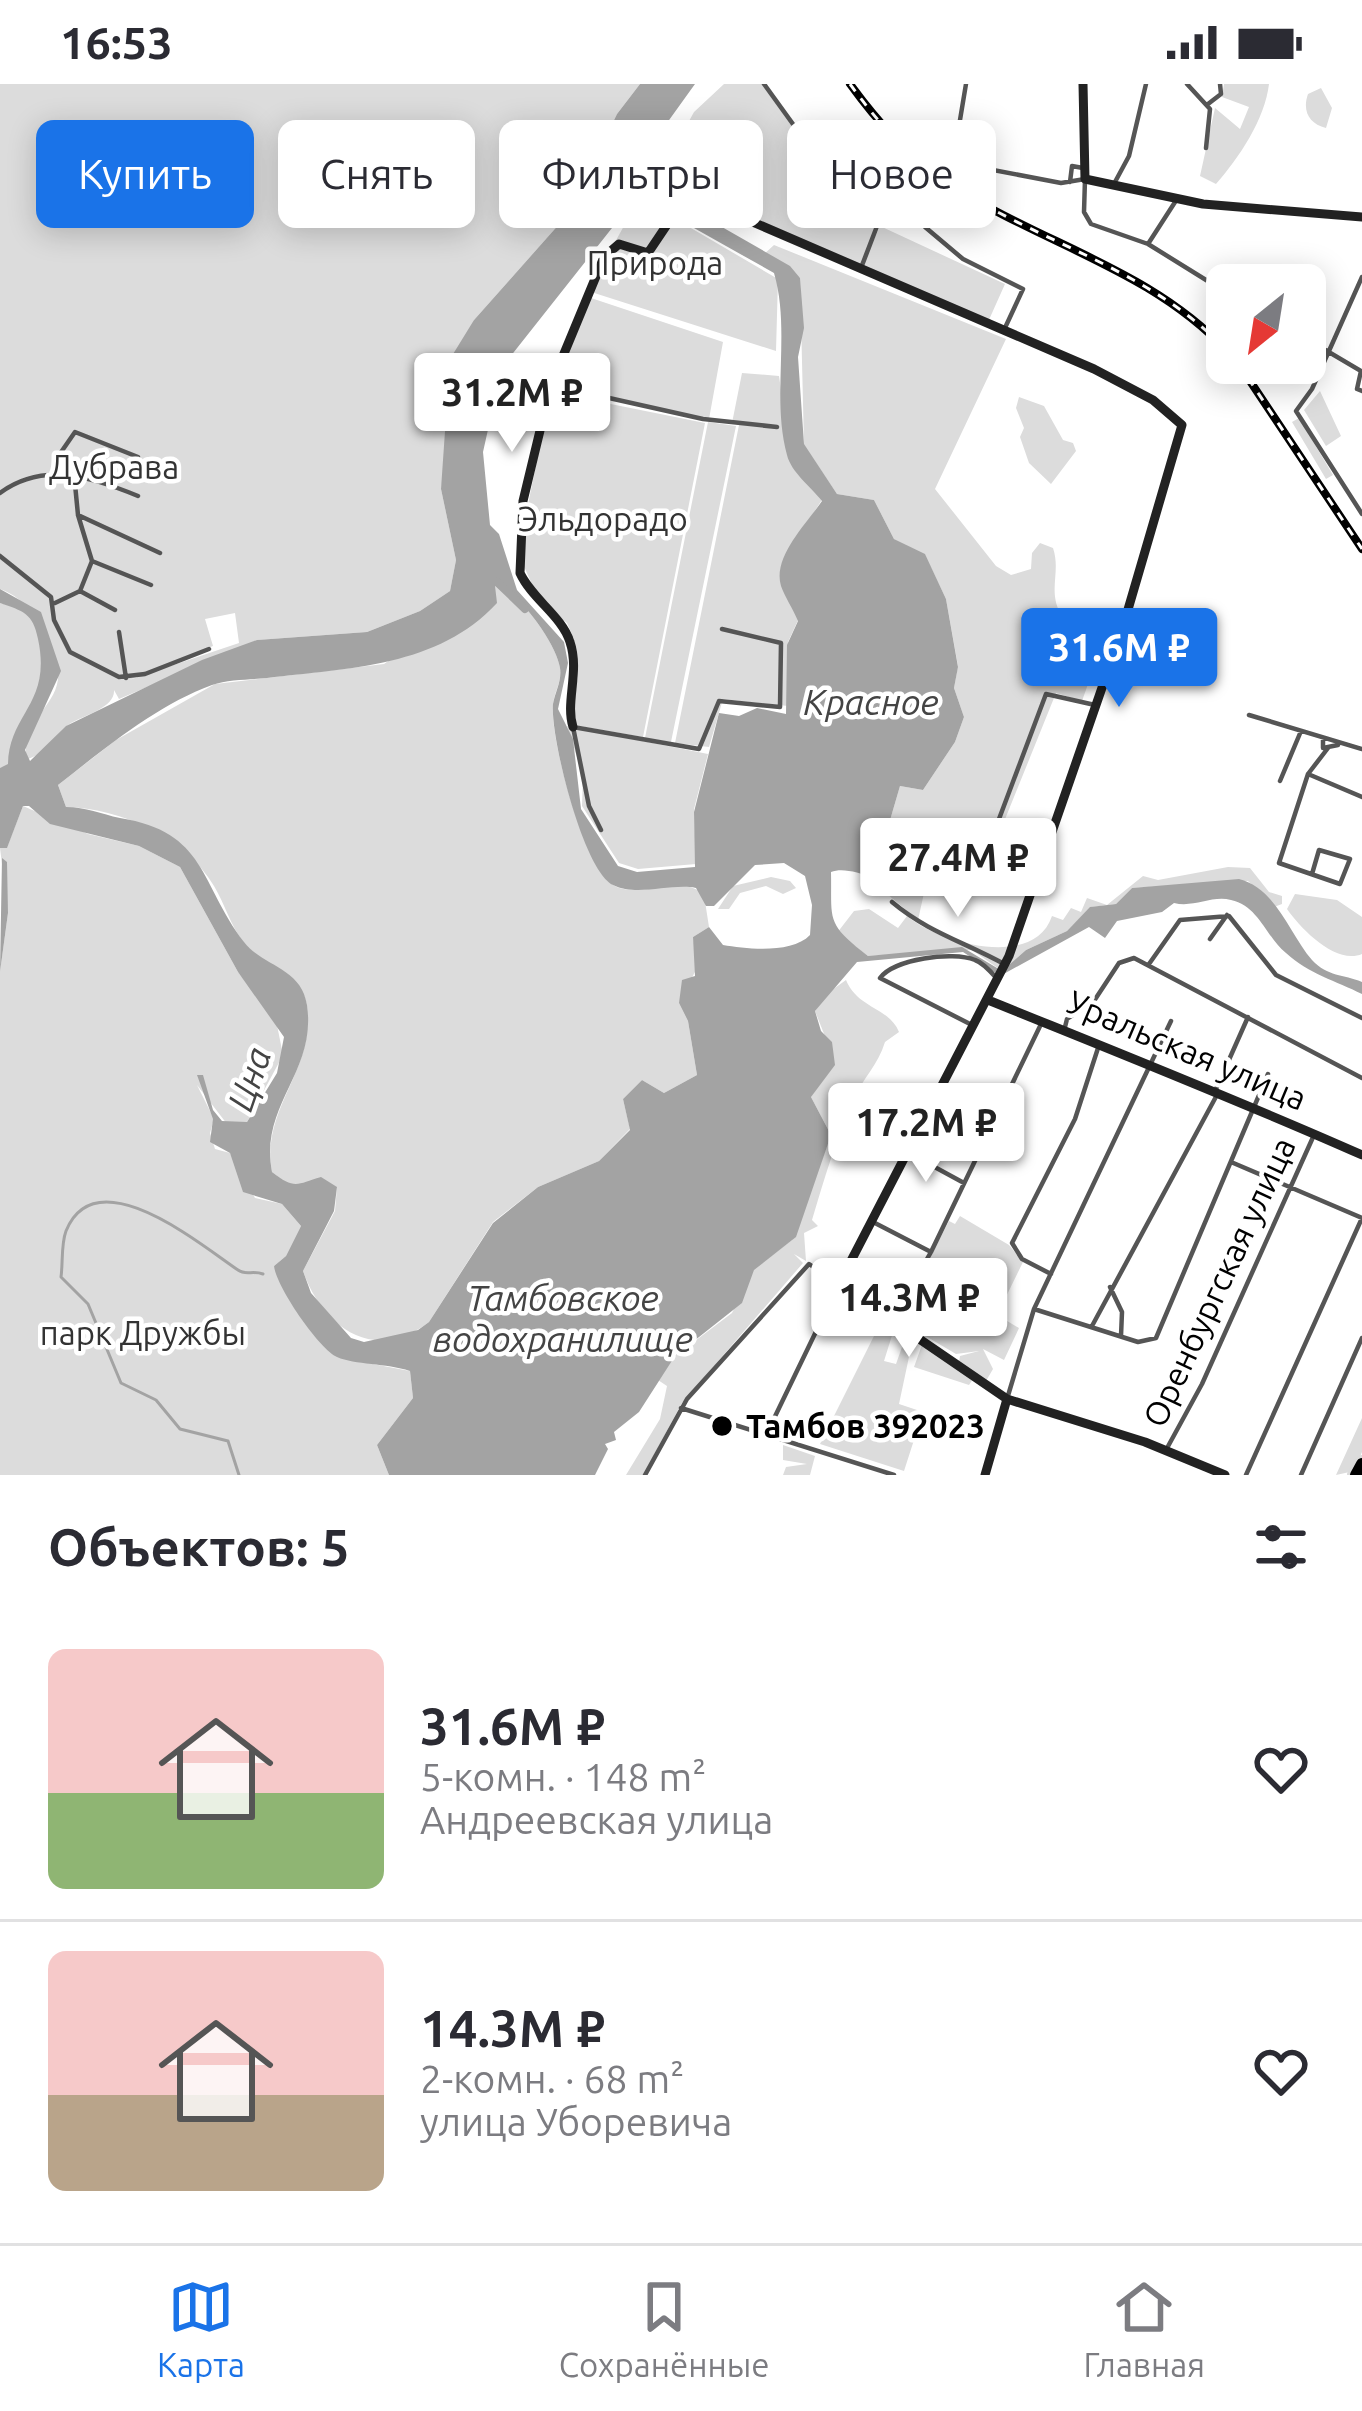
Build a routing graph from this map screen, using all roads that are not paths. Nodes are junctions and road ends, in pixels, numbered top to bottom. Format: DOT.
graph roads {
  1 [pos="764,84"];
  2 [pos="966,84"];
  3 [pos="1083,84"];
  4 [pos="1146,84"];
  5 [pos="1187,84"];
  6 [pos="1220,84"];
  7 [pos="1208,104"];
  8 [pos="1206,148"];
  9 [pos="1084,173"];
  10 [pos="1070,182"];
  11 [pos="1115,182"];
  12 [pos="1178,198"];
  13 [pos="1362,217"];
  14 [pos="926,228"];
  15 [pos="1148,244"];
  16 [pos="860,269"];
  17 [pos="1362,277"];
  18 [pos="1206,279"];
  19 [pos="1004,331"];
  20 [pos="1326,350"];
  21 [pos="1362,370"];
  22 [pos="1314,384"];
  23 [pos="550,385"];
  24 [pos="1359,390"];
  25 [pos="777,427"];
  26 [pos="138,458"];
  27 [pos="74,474"];
  28 [pos="55,475"];
  29 [pos="0,494"];
  30 [pos="138,496"];
  31 [pos="1362,514"];
  32 [pos="79,515"];
  33 [pos="160,554"];
  34 [pos="0,556"];
  35 [pos="92,561"];
  36 [pos="151,586"];
  37 [pos="80,591"];
  38 [pos="55,603"];
  39 [pos="116,610"];
  40 [pos="722,629"];
  41 [pos="119,632"];
  42 [pos="209,649"];
  43 [pos="126,678"];
  44 [pos="1097,705"];
  45 [pos="1249,715"];
  46 [pos="573,727"];
  47 [pos="1301,731"];
  48 [pos="1323,738"];
  49 [pos="1344,744"];
  50 [pos="1328,748"];
  51 [pos="1362,749"];
  52 [pos="1308,774"];
  53 [pos="1280,781"];
  54 [pos="1362,797"];
  55 [pos="601,830"];
  56 [pos="916,855"];
  57 [pos="1312,874"];
  58 [pos="892,902"];
  59 [pos="1227,915"];
  60 [pos="1210,939"];
  61 [pos="1149,964"];
  62 [pos="1001,973"];
  63 [pos="988,1000"];
  64 [pos="1248,1017"];
  65 [pos="1044,1018"];
  66 [pos="1362,1018"];
  67 [pos="1171,1021"];
  68 [pos="974,1026"];
  69 [pos="1065,1027"];
  70 [pos="1100,1043"];
  71 [pos="1152,1064"];
  72 [pos="1268,1074"];
  73 [pos="1362,1078"];
  74 [pos="1216,1092"];
  75 [pos="1251,1110"];
  76 [pos="1314,1134"];
  77 [pos="907,1152"];
  78 [pos="1362,1155"];
  79 [pos="1231,1162"];
  80 [pos="964,1183"];
  81 [pos="1291,1186"];
  82 [pos="1362,1218"];
  83 [pos="870,1220"];
  84 [pos="931,1252"];
  85 [pos="1051,1274"];
  86 [pos="839,1284"];
  87 [pos="1110,1287"];
  88 [pos="1034,1309"];
  89 [pos="891,1322"];
  90 [pos="1092,1328"];
  91 [pos="1121,1336"];
  92 [pos="1362,1338"];
  93 [pos="1006,1399"];
  94 [pos="681,1408"];
  95 [pos="766,1435"];
  96 [pos="1166,1450"];
  97 [pos="645,1475"];
  98 [pos="894,1475"];
  99 [pos="985,1475"];
  100 [pos="1226,1475"];
  101 [pos="1246,1475"];
  102 [pos="1301,1475"];
  1 -- 16 [label="street"];
  2 -- 10 [label="street"];
  3 -- 9 [label="street"];
  4 -- 11 [label="street"];
  5 -- 7 [label="street"];
  6 -- 7 [label="street"];
  7 -- 8 [label="street"];
  9 -- 10 [label="street"];
  9 -- 10 [label="street"];
  9 -- 11 [label="street"];
  9 -- 15 [label="street"];
  11 -- 12 [label="street"];
  12 -- 13 [label="street"];
  12 -- 15 [label="street"];
  14 -- 19 [label="street"];
  15 -- 18 [label="street"];
  16 -- 19 [label="street"];
  16 -- 23 [label="street"];
  17 -- 20 [label="street"];
  19 -- 44 [label="street"];
  20 -- 21 [label="street"];
  21 -- 24 [label="street"];
  22 -- 31 [label="street"];
  23 -- 25 [label="street"];
  23 -- 46 [label="street"];
  26 -- 28 [label="street"];
  27 -- 28 [label="street"];
  27 -- 30 [label="street"];
  27 -- 32 [label="street"];
  28 -- 29 [label="street"];
  32 -- 33 [label="street"];
  32 -- 35 [label="street"];
  34 -- 38 [label="street"];
  35 -- 36 [label="street"];
  35 -- 37 [label="street"];
  37 -- 38 [label="street"];
  37 -- 39 [label="street"];
  38 -- 43 [label="street"];
  40 -- 46 [label="street"];
  41 -- 43 [label="street"];
  42 -- 43 [label="street"];
  44 -- 56 [label="street"];
  44 -- 62 [label="street"];
  45 -- 47 [label="street"];
  46 -- 55 [label="street"];
  47 -- 48 [label="street"];
  47 -- 53 [label="street"];
  48 -- 49 [label="street"];
  48 -- 50 [label="street"];
  49 -- 50 [label="street"];
  49 -- 51 [label="street"];
  50 -- 52 [label="street"];
  52 -- 54 [label="street"];
  52 -- 57 [label="street"];
  57 -- 57 [label="street"];
  58 -- 62 [label="street"];
  59 -- 60 [label="street"];
  59 -- 61 [label="street"];
  59 -- 66 [label="street"];
  61 -- 64 [label="street"];
  61 -- 69 [label="street"];
  62 -- 63 [label="street"];
  62 -- 68 [label="street"];
  63 -- 65 [label="street, Уральская улица"];
  63 -- 68 [label="street"];
  64 -- 73 [label="street"];
  64 -- 74 [label="street"];
  65 -- 69 [label="street, Уральская улица"];
  65 -- 80 [label="street"];
  67 -- 71 [label="street"];
  68 -- 77 [label="street"];
  69 -- 70 [label="street, Уральская улица"];
  70 -- 71 [label="street, Уральская улица"];
  70 -- 85 [label="street"];
  71 -- 74 [label="street, Уральская улица"];
  71 -- 85 [label="street"];
  72 -- 75 [label="street"];
  74 -- 75 [label="street, Уральская улица"];
  74 -- 87 [label="street"];
  75 -- 76 [label="street, Уральская улица"];
  75 -- 79 [label="street"];
  76 -- 78 [label="street, Уральская улица"];
  76 -- 81 [label="street, Оренбургская улица"];
  77 -- 80 [label="street"];
  77 -- 83 [label="street"];
  79 -- 81 [label="street"];
  79 -- 91 [label="street"];
  80 -- 84 [label="street"];
  81 -- 82 [label="street"];
  81 -- 96 [label="street, Оренбургская улица"];
  82 -- 101 [label="street"];
  83 -- 84 [label="street"];
  83 -- 86 [label="street"];
  84 -- 89 [label="street"];
  85 -- 88 [label="street"];
  86 -- 89 [label="street"];
  86 -- 94 [label="street"];
  86 -- 95 [label="street"];
  87 -- 90 [label="street"];
  87 -- 91 [label="street"];
  88 -- 90 [label="street"];
  88 -- 93 [label="street"];
  89 -- 93 [label="street"];
  90 -- 91 [label="street"];
  92 -- 102 [label="street"];
  93 -- 96 [label="street"];
  93 -- 99 [label="street"];
  94 -- 95 [label="street"];
  94 -- 97 [label="street"];
  95 -- 98 [label="street"];
  96 -- 100 [label="street"];
}
